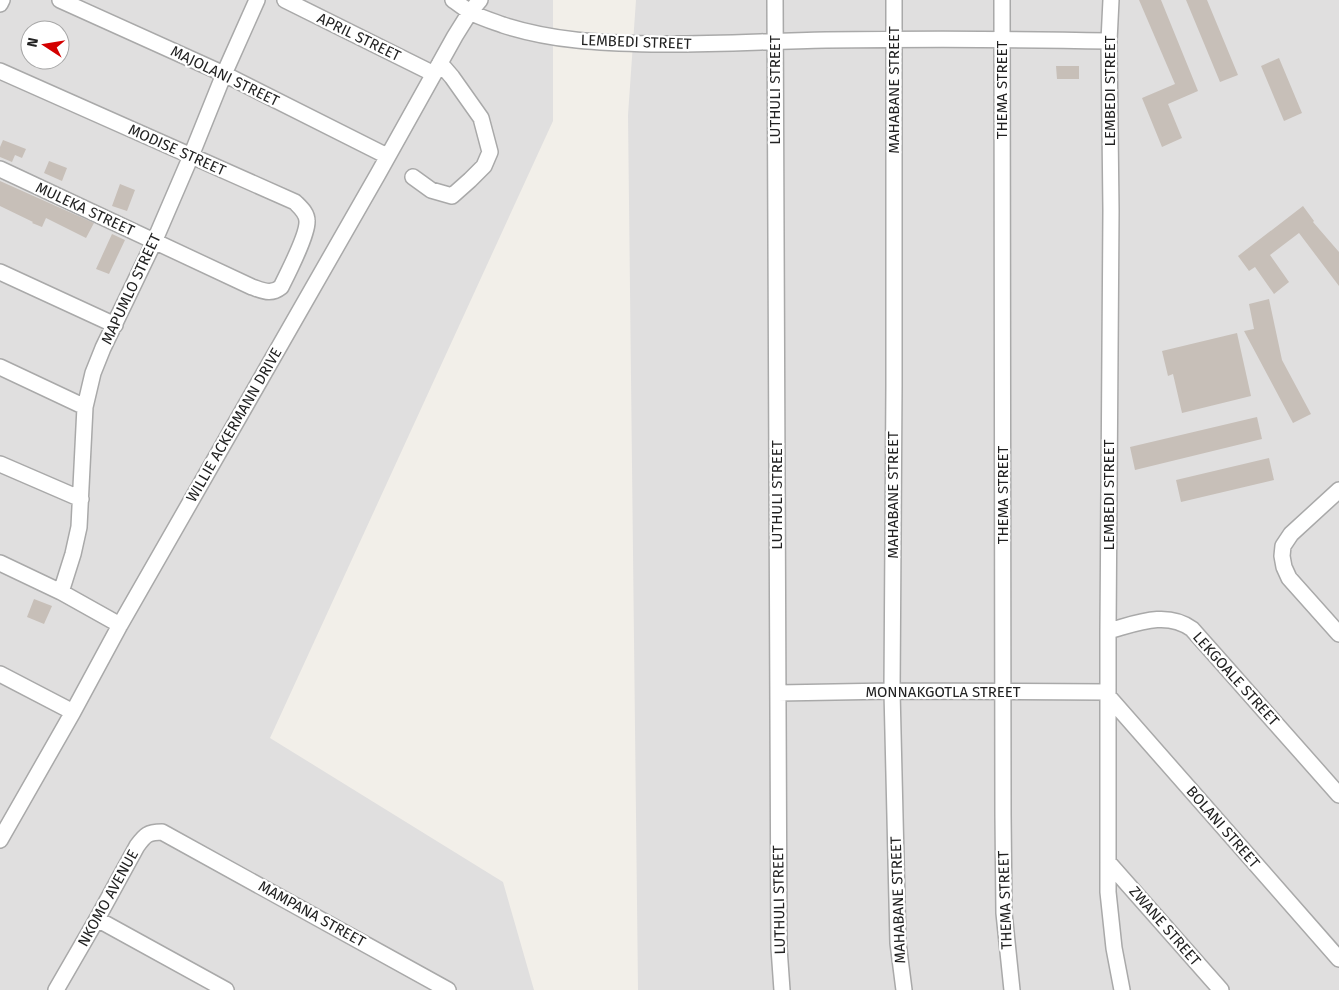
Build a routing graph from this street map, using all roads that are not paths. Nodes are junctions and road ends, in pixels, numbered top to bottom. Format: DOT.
graph roads {
  1 [pos="2,0"];
  2 [pos="60,0"];
  3 [pos="258,0"];
  4 [pos="285,0"];
  5 [pos="453,0"];
  6 [pos="480,0"];
  7 [pos="775,0"];
  8 [pos="894,0"];
  9 [pos="1002,0"];
  10 [pos="1111,0"];
  11 [pos="0,4"];
  12 [pos="470,12"];
  13 [pos="1002,39"];
  14 [pos="894,40"];
  15 [pos="775,41"];
  16 [pos="1109,42"];
  17 [pos="437,69"];
  18 [pos="0,71"];
  19 [pos="224,74"];
  20 [pos="191,156"];
  21 [pos="387,156"];
  22 [pos="0,169"];
  23 [pos="412,177"];
  24 [pos="154,242"];
  25 [pos="0,272"];
  26 [pos="252,287"];
  27 [pos="115,325"];
  28 [pos="0,367"];
  29 [pos="85,407"];
  30 [pos="0,464"];
  31 [pos="1338,490"];
  32 [pos="81,499"];
  33 [pos="0,563"];
  34 [pos="61,592"];
  35 [pos="120,625"];
  36 [pos="1108,631"];
  37 [pos="1339,634"];
  38 [pos="0,674"];
  39 [pos="892,691"];
  40 [pos="1003,692"];
  41 [pos="778,693"];
  42 [pos="1108,694"];
  43 [pos="74,712"];
  44 [pos="1339,795"];
  45 [pos="176,839"];
  46 [pos="0,840"];
  47 [pos="1108,862"];
  48 [pos="97,919"];
  49 [pos="1339,959"];
  50 [pos="56,990"];
  51 [pos="226,990"];
  52 [pos="448,990"];
  53 [pos="782,990"];
  54 [pos="904,990"];
  55 [pos="1012,990"];
  56 [pos="1122,990"];
  57 [pos="1221,990"];
  1 -- 11 [label="street"];
  2 -- 19 [label="street, MAJOLANI STREET"];
  3 -- 19 [label="street, MAPUMLO STREET"];
  4 -- 17 [label="street, APRIL STREET"];
  5 -- 12 [label="street, LEMBEDI STREET"];
  6 -- 12 [label="street, WILLIE ACKERMANN DRIVE"];
  7 -- 15 [label="street, LUTHULI STREET"];
  8 -- 14 [label="street, MAHABANE STREET"];
  9 -- 13 [label="street, THEMA STREET"];
  10 -- 16 [label="street, LEMBEDI STREET"];
  12 -- 15 [label="street, LEMBEDI STREET"];
  12 -- 17 [label="street, WILLIE ACKERMANN DRIVE"];
  13 -- 14 [label="street, LEMBEDI STREET"];
  13 -- 16 [label="street, LEMBEDI STREET"];
  13 -- 40 [label="street, THEMA STREET"];
  14 -- 15 [label="street, LEMBEDI STREET"];
  14 -- 39 [label="street, MAHABANE STREET"];
  15 -- 41 [label="street, LUTHULI STREET"];
  16 -- 36 [label="street, LEMBEDI STREET"];
  17 -- 21 [label="street, WILLIE ACKERMANN DRIVE"];
  17 -- 23 [label="street"];
  18 -- 20 [label="street, MODISE STREET"];
  19 -- 20 [label="street, MAPUMLO STREET"];
  19 -- 21 [label="street, MAJOLANI STREET"];
  20 -- 24 [label="street, MAPUMLO STREET"];
  20 -- 26 [label="street, MODISE STREET"];
  21 -- 35 [label="street, WILLIE ACKERMANN DRIVE"];
  22 -- 24 [label="street, MULEKA STREET"];
  24 -- 26 [label="street, MULEKA STREET"];
  24 -- 27 [label="street, MAPUMLO STREET"];
  25 -- 27 [label="street"];
  27 -- 29 [label="street, MAPUMLO STREET"];
  28 -- 29 [label="street"];
  29 -- 32 [label="street, MAPUMLO STREET"];
  30 -- 32 [label="street"];
  31 -- 37 [label="street"];
  32 -- 34 [label="street, MAPUMLO STREET"];
  33 -- 34 [label="street"];
  34 -- 35 [label="street"];
  35 -- 43 [label="street, WILLIE ACKERMANN DRIVE"];
  36 -- 42 [label="street, LEMBEDI STREET"];
  36 -- 44 [label="street, LEKGOALE STREET"];
  38 -- 43 [label="street"];
  39 -- 40 [label="street, MONNAKGOTLA STREET"];
  39 -- 41 [label="street, MONNAKGOTLA STREET"];
  39 -- 54 [label="street, MAHABANE STREET"];
  40 -- 42 [label="street, MONNAKGOTLA STREET"];
  40 -- 55 [label="street, THEMA STREET"];
  41 -- 53 [label="street, LUTHULI STREET"];
  42 -- 47 [label="street, LEMBEDI STREET"];
  42 -- 49 [label="street, BOLANI STREET"];
  43 -- 46 [label="street, WILLIE ACKERMANN DRIVE"];
  45 -- 48 [label="street, NKOMO AVENUE"];
  45 -- 52 [label="street, MAMPANA STREET"];
  47 -- 56 [label="street, LEMBEDI STREET"];
  47 -- 57 [label="street, ZWANE STREET"];
  48 -- 50 [label="street, NKOMO AVENUE"];
  48 -- 51 [label="street"];
}
